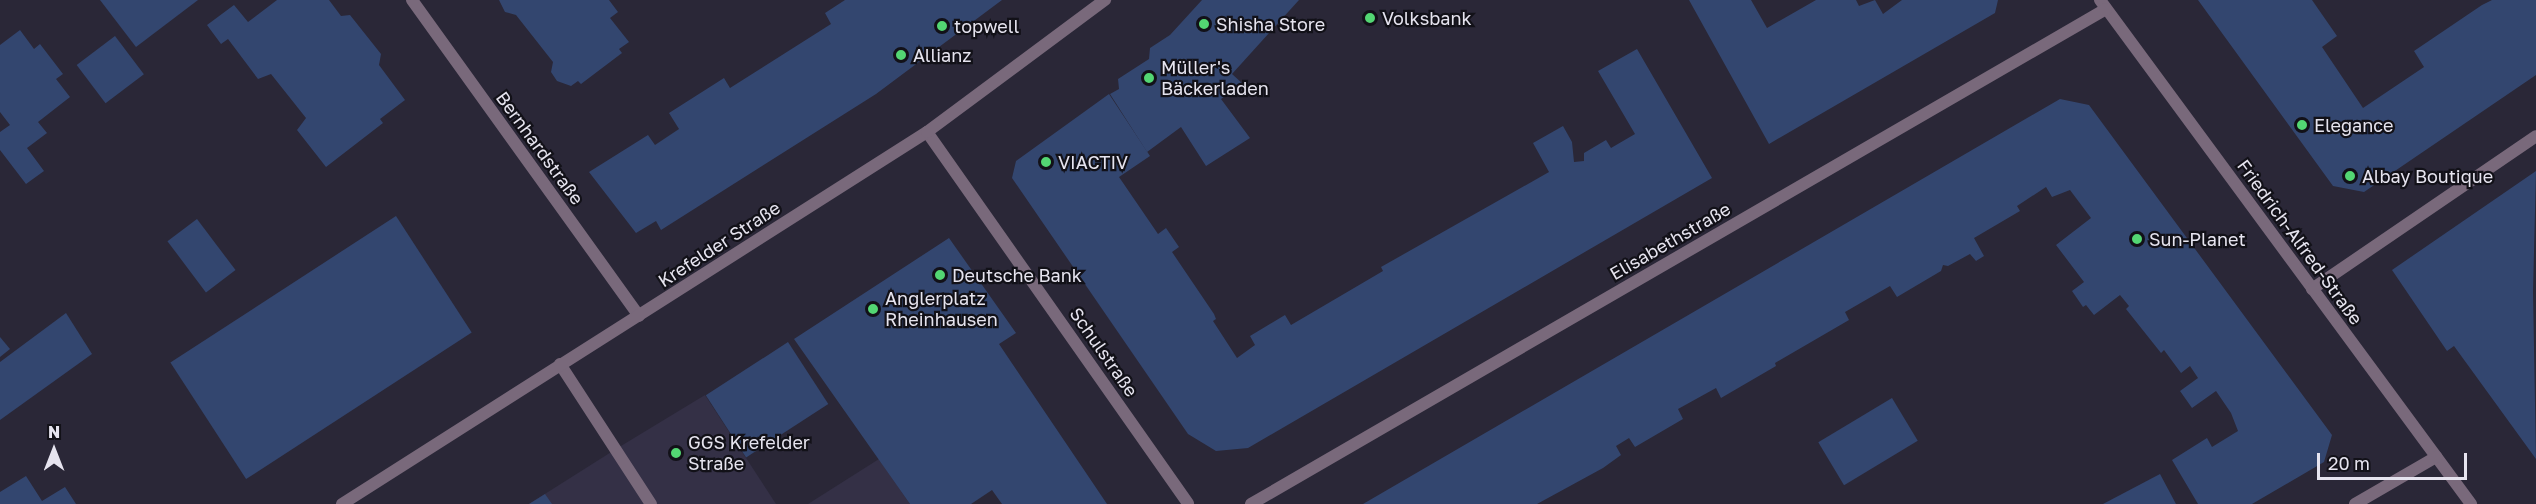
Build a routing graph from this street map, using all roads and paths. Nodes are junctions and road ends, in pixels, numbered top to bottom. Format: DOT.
graph roads {
  1 [pos="412,0"];
  2 [pos="1106,0"];
  3 [pos="2103,4"];
  4 [pos="927,132"];
  5 [pos="2536,136"];
  6 [pos="2312,289"];
  7 [pos="639,316"];
  8 [pos="561,364"];
  9 [pos="2436,457"];
  10 [pos="342,504"];
  11 [pos="651,504"];
  12 [pos="1188,504"];
  13 [pos="1251,504"];
  14 [pos="2355,504"];
  15 [pos="2471,504"];
  1 -- 7 [label="street, Bernhardstraße"];
  2 -- 4 [label="street, Krefelder Straße"];
  3 -- 6 [label="street, Friedrich-Alfred-Straße"];
  3 -- 13 [label="street, Elisabethstraße"];
  4 -- 7 [label="street, Krefelder Straße"];
  4 -- 12 [label="street, Schulstraße"];
  5 -- 6 [label="street"];
  6 -- 9 [label="street, Friedrich-Alfred-Straße"];
  7 -- 8 [label="street, Krefelder Straße"];
  8 -- 10 [label="street, Krefelder Straße"];
  8 -- 11 [label="street"];
  9 -- 14 [label="street"];
  9 -- 15 [label="street, Friedrich-Alfred-Straße"];
}
